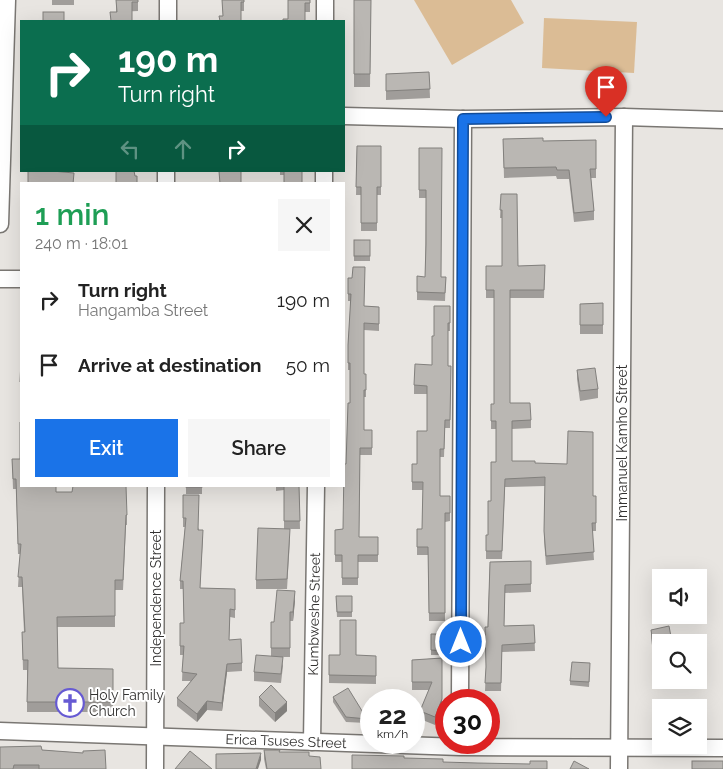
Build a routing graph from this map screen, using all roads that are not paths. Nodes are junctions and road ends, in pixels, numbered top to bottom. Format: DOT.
graph roads {
  1 [pos="6,0"];
  2 [pos="168,0"];
  3 [pos="325,0"];
  4 [pos="168,20"];
  5 [pos="325,20"];
  6 [pos="345,116"];
  7 [pos="624,117"];
  8 [pos="463,119"];
  9 [pos="723,120"];
  10 [pos="0,224"];
  11 [pos="0,279"];
  12 [pos="20,279"];
  13 [pos="156,487"];
  14 [pos="316,487"];
  15 [pos="460,689"];
  16 [pos="0,730"];
  17 [pos="155,736"];
  18 [pos="312,742"];
  19 [pos="435,744"];
  20 [pos="500,745"];
  21 [pos="619,746"];
  22 [pos="723,748"];
  23 [pos="155,769"];
  24 [pos="619,769"];
  1 -- 10 [label="street"];
  2 -- 4 [label="street"];
  3 -- 5 [label="street"];
  6 -- 8 [label="street"];
  7 -- 8 [label="street"];
  7 -- 9 [label="street"];
  7 -- 21 [label="street, Immanuel Kamho Street"];
  8 -- 15 [label="street"];
  11 -- 12 [label="street"];
  13 -- 17 [label="street, Independence Street"];
  14 -- 18 [label="street, Kumbweshe Street"];
  16 -- 17 [label="street, Erica Tsuses Street"];
  17 -- 18 [label="street, Erica Tsuses Street"];
  17 -- 23 [label="street, Independence Street"];
  18 -- 19 [label="street, Erica Tsuses Street"];
  20 -- 21 [label="street, Erica Tsuses Street"];
  21 -- 22 [label="street, Erica Tsuses Street"];
  21 -- 24 [label="street, Immanuel Kamho Street"];
}
